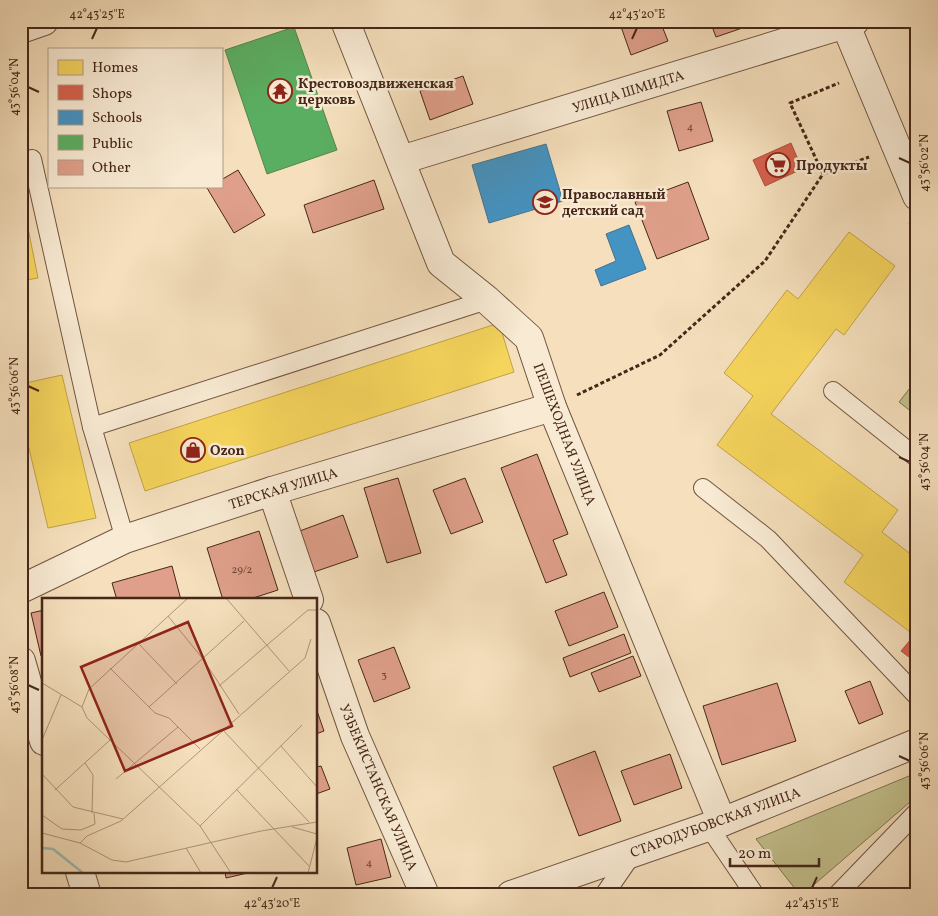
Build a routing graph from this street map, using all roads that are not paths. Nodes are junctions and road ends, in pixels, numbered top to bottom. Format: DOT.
graph roads {
  1 [pos="44,21"];
  2 [pos="345,21"];
  3 [pos="848,22"];
  4 [pos="21,29"];
  5 [pos="32,159"];
  6 [pos="401,160"];
  7 [pos="917,196"];
  8 [pos="487,300"];
  9 [pos="833,391"];
  10 [pos="552,407"];
  11 [pos="92,427"];
  12 [pos="917,458"];
  13 [pos="703,488"];
  14 [pos="272,491"];
  15 [pos="125,538"];
  16 [pos="21,589"];
  17 [pos="307,598"];
  18 [pos="318,629"];
  19 [pos="21,661"];
  20 [pos="917,696"];
  21 [pos="42,734"];
  22 [pos="917,743"];
  23 [pos="917,812"];
  24 [pos="716,825"];
  25 [pos="633,853"];
  26 [pos="81,874"];
  27 [pos="87,895"];
  28 [pos="425,895"];
  29 [pos="510,895"];
  30 [pos="604,895"];
  31 [pos="755,895"];
  32 [pos="837,895"];
  1 -- 4 [label="street"];
  2 -- 6 [label="street, ПЕШЕХОДНАЯ УЛИЦА"];
  3 -- 6 [label="street, УЛИЦА ШМИДТА"];
  3 -- 7 [label="street"];
  5 -- 11 [label="lane"];
  6 -- 8 [label="street, ПЕШЕХОДНАЯ УЛИЦА"];
  8 -- 10 [label="street, ПЕШЕХОДНАЯ УЛИЦА"];
  8 -- 11 [label="lane"];
  9 -- 12 [label="lane"];
  10 -- 14 [label="street, ТЕРСКАЯ УЛИЦА"];
  10 -- 24 [label="street, ПЕШЕХОДНАЯ УЛИЦА"];
  11 -- 15 [label="lane"];
  13 -- 20 [label="lane"];
  14 -- 15 [label="street, ТЕРСКАЯ УЛИЦА"];
  14 -- 17 [label="street"];
  15 -- 16 [label="street, ТЕРСКАЯ УЛИЦА"];
  18 -- 28 [label="street, УЗБЕКИСТАНСКАЯ УЛИЦА"];
  19 -- 21 [label="street"];
  22 -- 24 [label="street, СТАРОДУБОВСКАЯ УЛИЦА"];
  23 -- 32 [label="lane"];
  24 -- 25 [label="street, СТАРОДУБОВСКАЯ УЛИЦА"];
  24 -- 31 [label="lane"];
  25 -- 29 [label="street, СТАРОДУБОВСКАЯ УЛИЦА"];
  25 -- 30 [label="lane"];
  26 -- 27 [label="street"];
}
